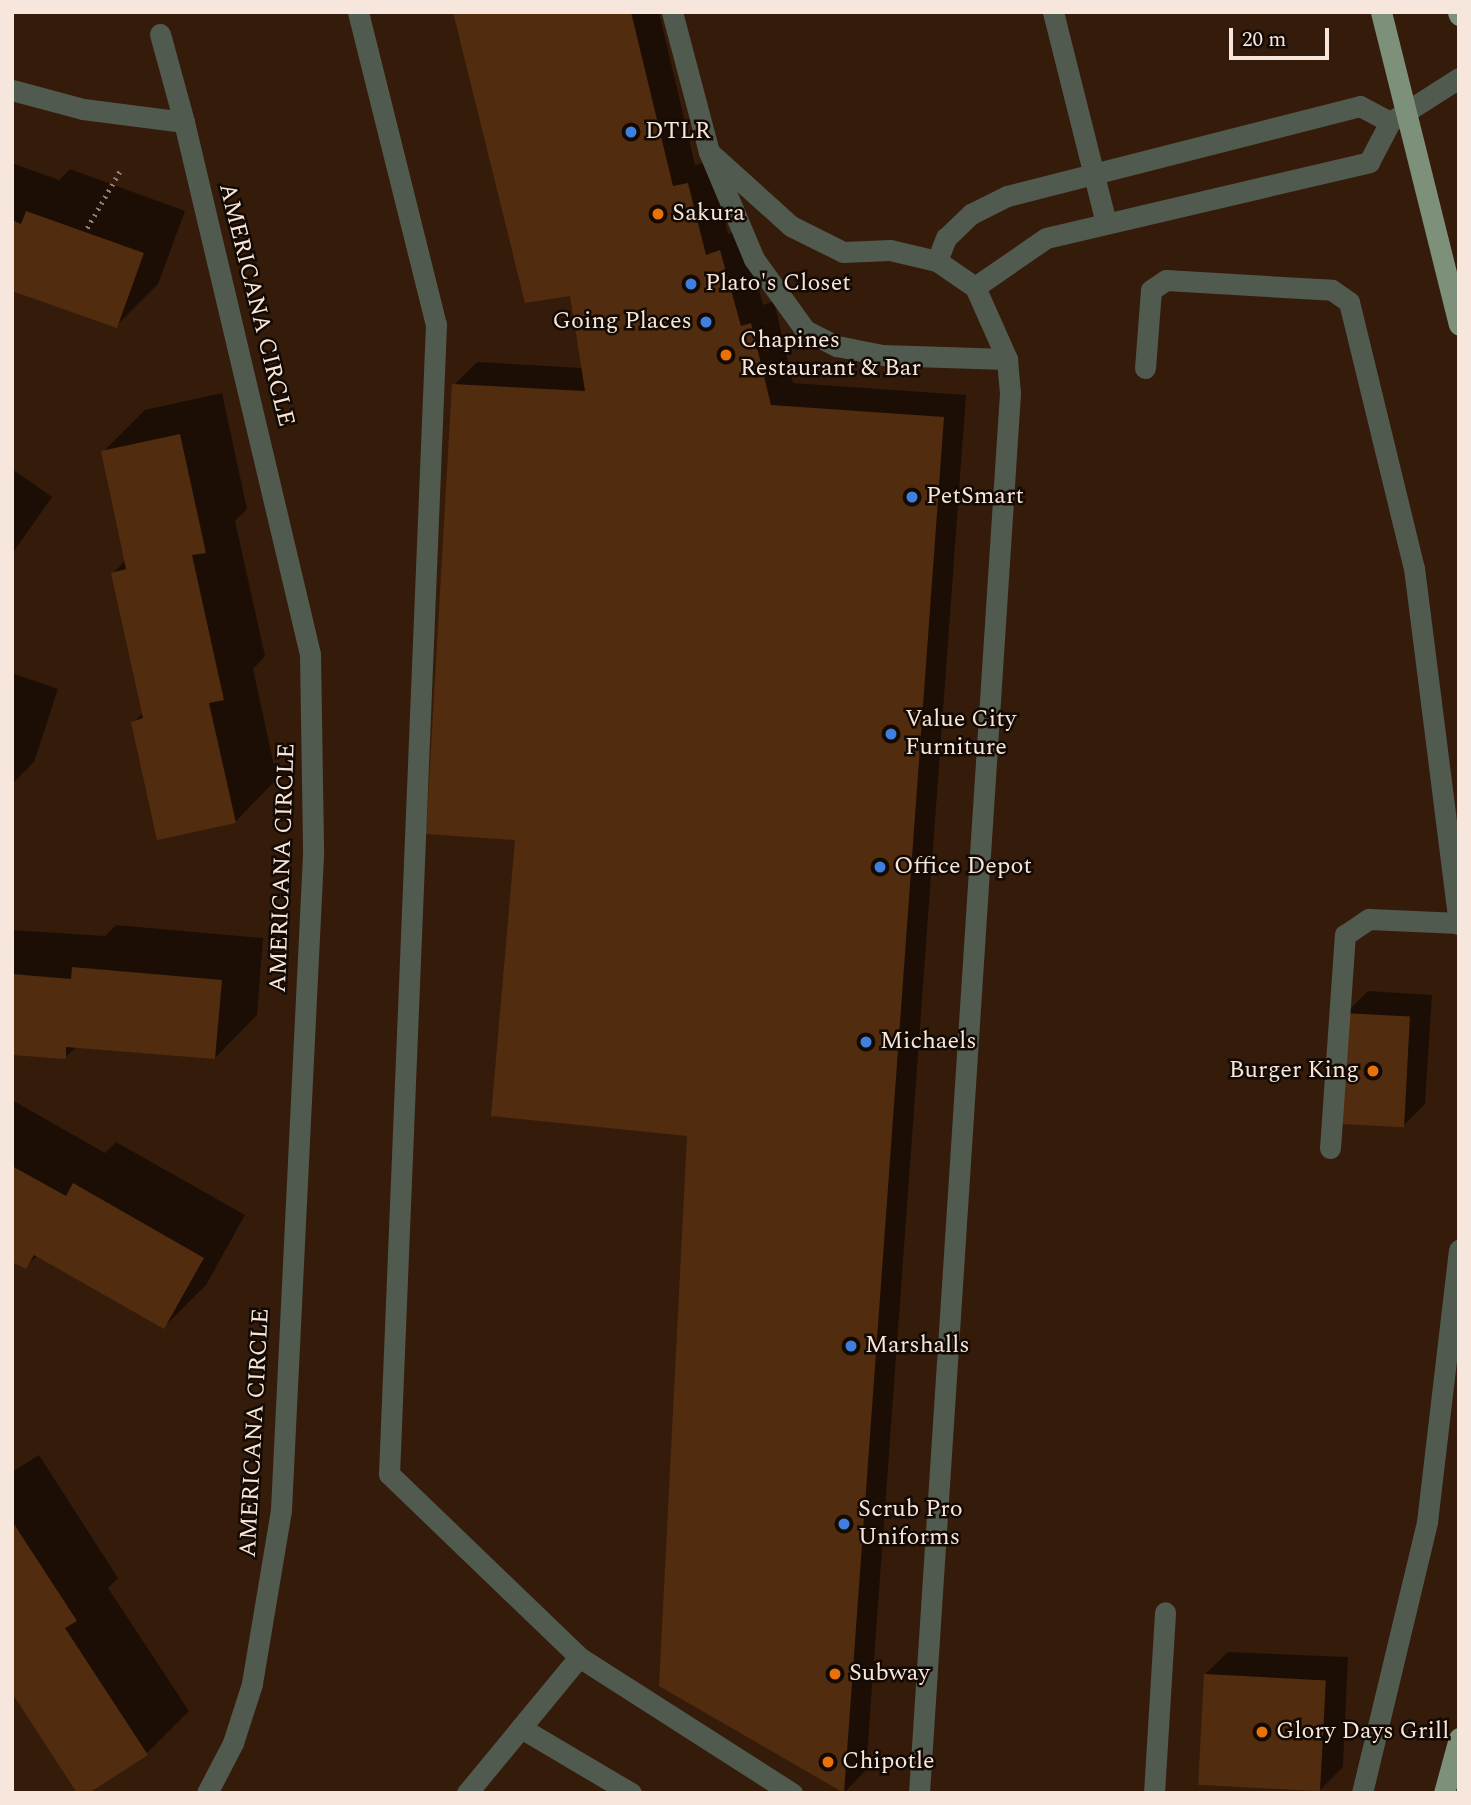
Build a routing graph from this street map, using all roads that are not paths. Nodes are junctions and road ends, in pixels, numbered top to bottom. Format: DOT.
graph roads {
  1 [pos="358,12"];
  2 [pos="672,12"];
  3 [pos="1053,12"];
  4 [pos="1381,12"];
  5 [pos="160,34"];
  6 [pos="1459,78"];
  7 [pos="12,90"];
  8 [pos="1398,117"];
  9 [pos="184,122"];
  10 [pos="709,152"];
  11 [pos="1093,172"];
  12 [pos="1106,223"];
  13 [pos="937,261"];
  14 [pos="975,287"];
  15 [pos="1459,324"];
  16 [pos="1007,359"];
  17 [pos="1145,368"];
  18 [pos="1459,923"];
  19 [pos="1330,1148"];
  20 [pos="1459,1250"];
  21 [pos="1458,1296"];
  22 [pos="1165,1612"];
  23 [pos="579,1657"];
  24 [pos="522,1728"];
  25 [pos="1459,1738"];
  26 [pos="207,1793"];
  27 [pos="467,1793"];
  28 [pos="631,1793"];
  29 [pos="792,1793"];
  30 [pos="919,1793"];
  31 [pos="1154,1793"];
  32 [pos="1362,1793"];
  33 [pos="1444,1793"];
  1 -- 23 [label="street"];
  2 -- 10 [label="street"];
  3 -- 11 [label="street"];
  4 -- 8 [label="main road"];
  5 -- 9 [label="street, AMERICANA CIRCLE"];
  6 -- 8 [label="street"];
  7 -- 9 [label="street"];
  8 -- 11 [label="street"];
  8 -- 12 [label="street"];
  8 -- 15 [label="main road"];
  9 -- 26 [label="street, AMERICANA CIRCLE"];
  10 -- 13 [label="street"];
  10 -- 16 [label="street"];
  11 -- 12 [label="street"];
  11 -- 13 [label="street"];
  12 -- 14 [label="street"];
  13 -- 14 [label="street"];
  14 -- 16 [label="street"];
  16 -- 30 [label="street"];
  17 -- 18 [label="street"];
  18 -- 19 [label="street"];
  20 -- 21 [label="street"];
  21 -- 32 [label="street"];
  22 -- 31 [label="street"];
  23 -- 24 [label="street"];
  23 -- 29 [label="street"];
  24 -- 27 [label="street"];
  24 -- 28 [label="street"];
  25 -- 33 [label="main road"];
}
